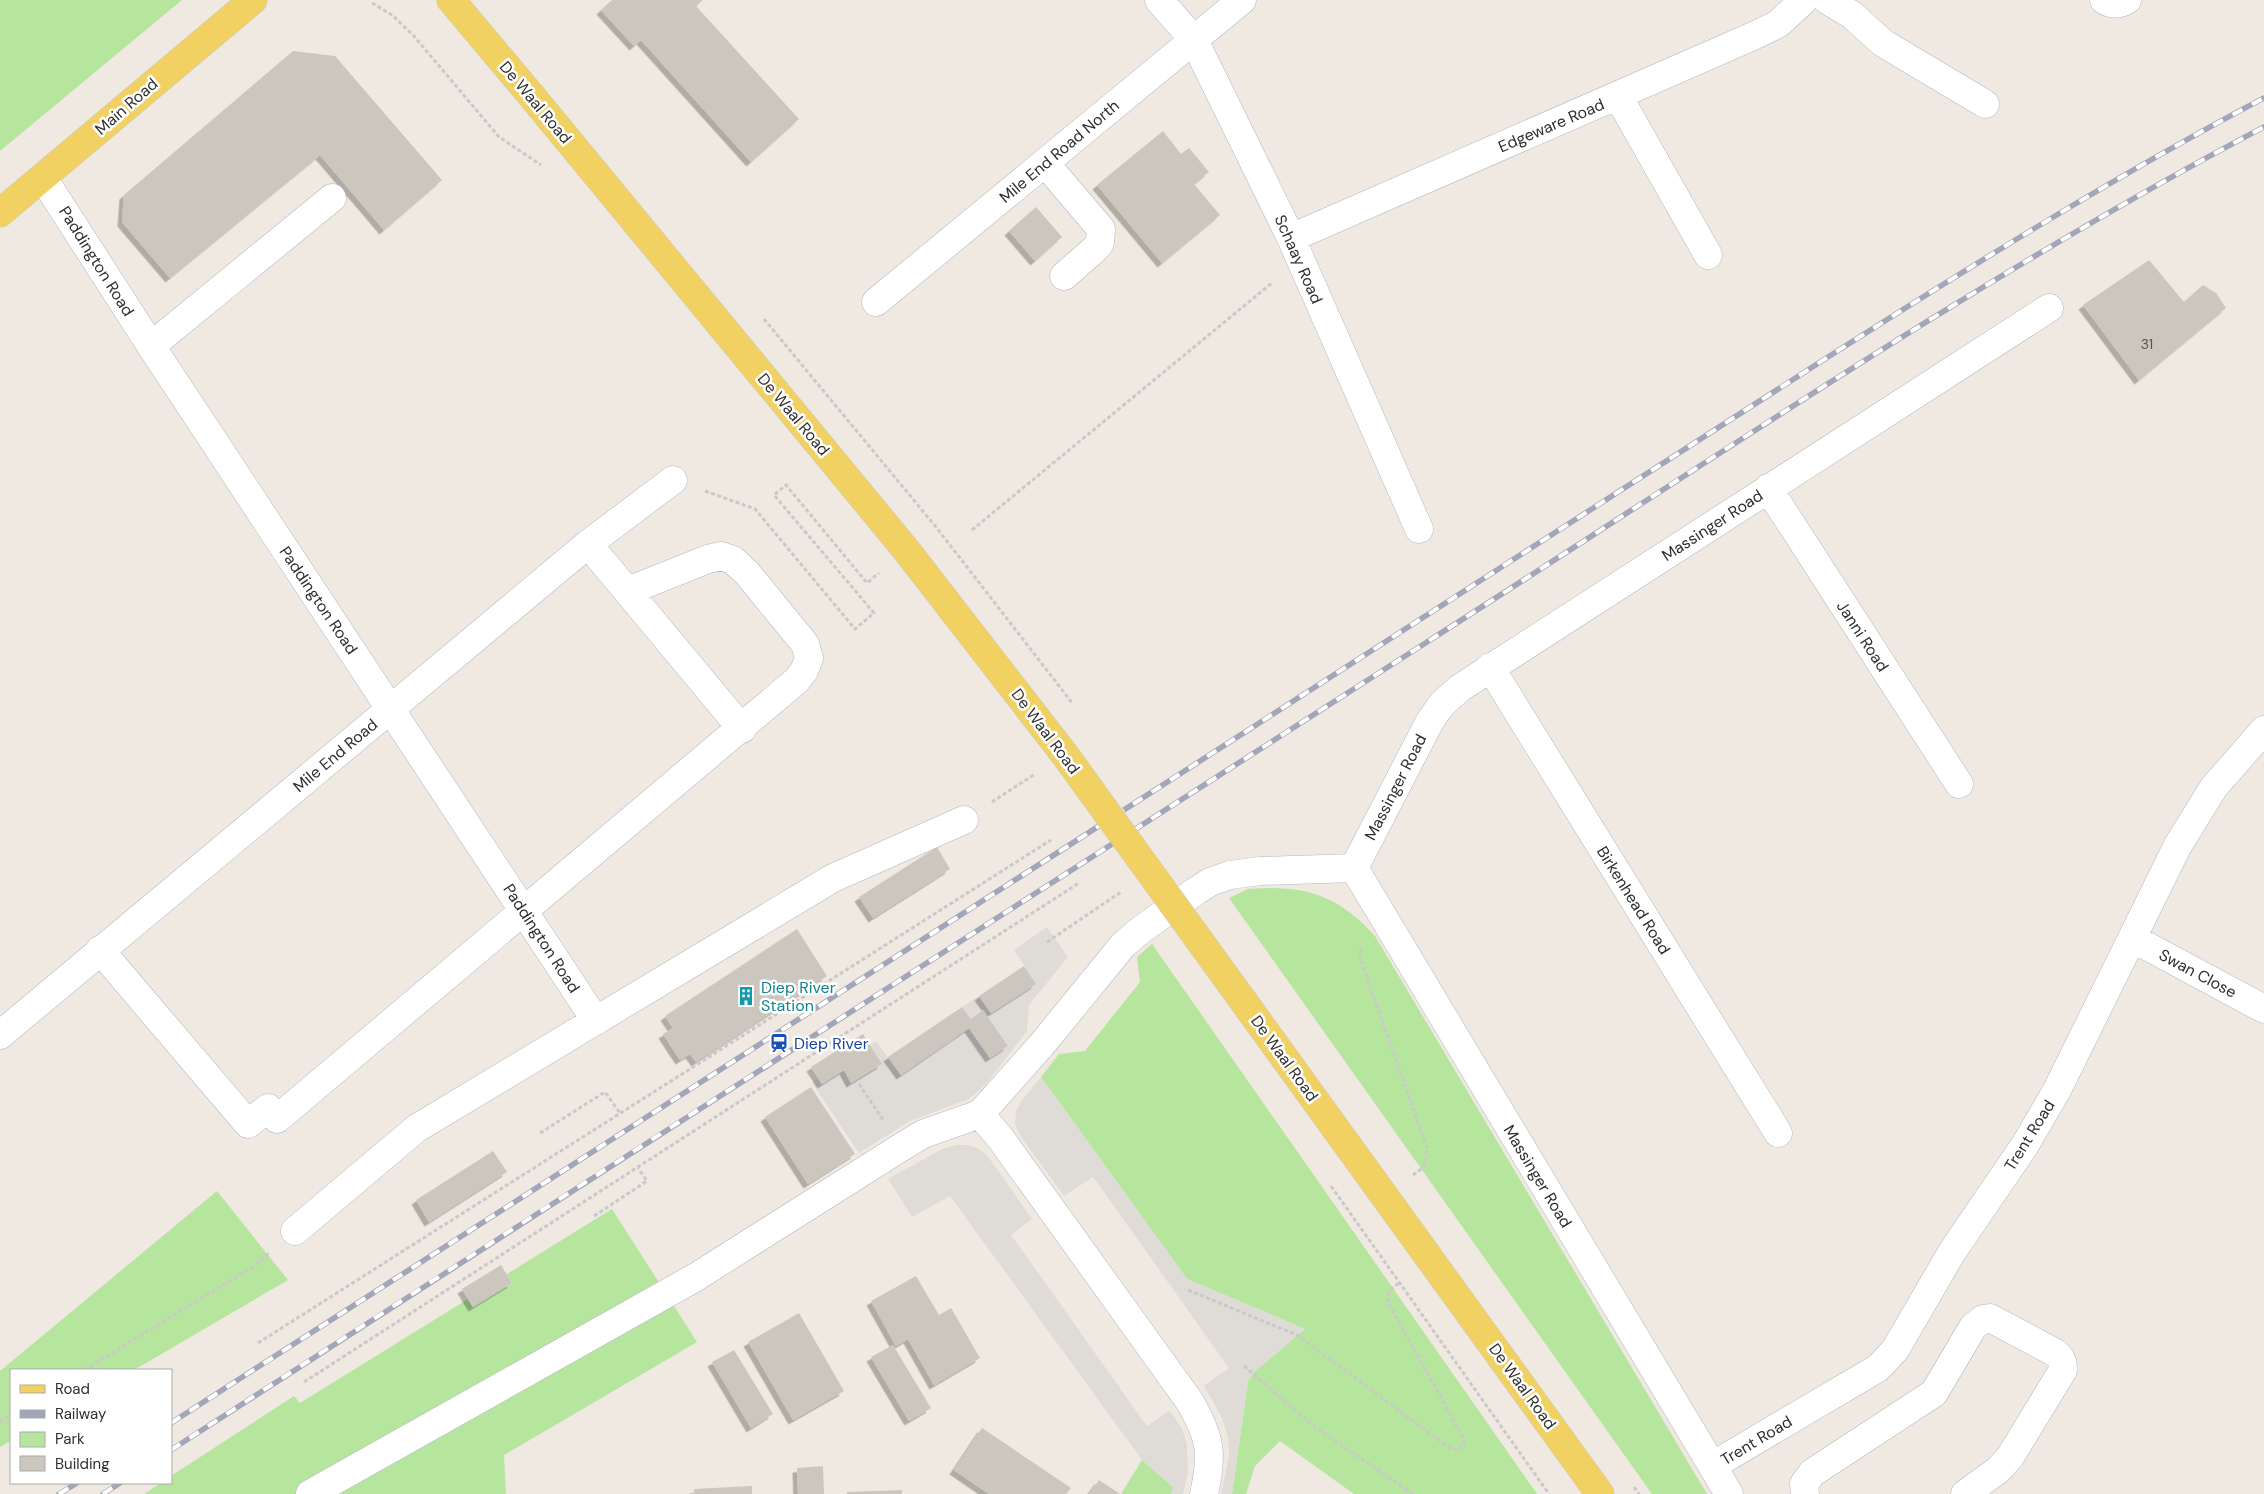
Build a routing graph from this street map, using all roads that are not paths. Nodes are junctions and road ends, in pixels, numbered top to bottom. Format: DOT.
graph roads {
  1 [pos="253,0"];
  2 [pos="451,0"];
  3 [pos="1160,0"];
  4 [pos="1242,0"];
  5 [pos="1804,0"];
  6 [pos="1827,0"];
  7 [pos="2104,0"];
  8 [pos="2127,0"];
  9 [pos="1856,8"];
  10 [pos="1194,40"];
  11 [pos="1618,96"];
  12 [pos="1985,104"];
  13 [pos="1045,163"];
  14 [pos="43,178"];
  15 [pos="332,198"];
  16 [pos="0,213"];
  17 [pos="1296,248"];
  18 [pos="1708,255"];
  19 [pos="1064,276"];
  20 [pos="876,302"];
  21 [pos="2048,308"];
  22 [pos="151,346"];
  23 [pos="673,480"];
  24 [pos="1768,488"];
  25 [pos="1419,529"];
  26 [pos="588,544"];
  27 [pos="628,592"];
  28 [pos="1490,667"];
  29 [pos="391,708"];
  30 [pos="742,729"];
  31 [pos="2264,730"];
  32 [pos="1959,784"];
  33 [pos="964,820"];
  34 [pos="1354,868"];
  35 [pos="523,910"];
  36 [pos="2132,938"];
  37 [pos="100,950"];
  38 [pos="2264,1009"];
  39 [pos="596,1021"];
  40 [pos="0,1034"];
  41 [pos="980,1114"];
  42 [pos="1778,1133"];
  43 [pos="295,1231"];
  44 [pos="1712,1466"];
  45 [pos="310,1494"];
  46 [pos="1204,1494"];
  47 [pos="1600,1494"];
  48 [pos="1729,1494"];
  49 [pos="1805,1494"];
  50 [pos="1965,1494"];
  1 -- 14 [label="main road, Main Road"];
  2 -- 47 [label="main road, De Waal Road, bridge"];
  3 -- 10 [label="street, Schaay Road"];
  4 -- 10 [label="street, Mile End Road North"];
  5 -- 11 [label="street, Edgeware Road"];
  6 -- 9 [label="street"];
  7 -- 8 [label="street"];
  9 -- 12 [label="street"];
  10 -- 13 [label="street, Mile End Road North"];
  10 -- 17 [label="street, Schaay Road"];
  11 -- 17 [label="street, Edgeware Road"];
  11 -- 18 [label="street"];
  13 -- 19 [label="street"];
  13 -- 20 [label="street, Mile End Road North"];
  14 -- 16 [label="main road, Main Road"];
  14 -- 22 [label="street, Paddington Road"];
  15 -- 22 [label="street"];
  17 -- 25 [label="street, Schaay Road"];
  21 -- 24 [label="street, Massinger Road"];
  22 -- 29 [label="street, Paddington Road"];
  23 -- 26 [label="street, Mile End Road"];
  24 -- 28 [label="street, Massinger Road"];
  24 -- 32 [label="street, Janni Road"];
  26 -- 27 [label="street"];
  26 -- 29 [label="street, Mile End Road"];
  27 -- 30 [label="street"];
  27 -- 30 [label="street"];
  28 -- 34 [label="street, Massinger Road"];
  28 -- 42 [label="street, Birkenhead Road"];
  29 -- 35 [label="street, Paddington Road"];
  29 -- 37 [label="street, Mile End Road"];
  30 -- 35 [label="street"];
  31 -- 36 [label="street, Trent Road"];
  33 -- 39 [label="street"];
  34 -- 41 [label="street"];
  34 -- 44 [label="street, Massinger Road"];
  35 -- 37 [label="street"];
  35 -- 39 [label="street, Paddington Road"];
  36 -- 38 [label="street, Swan Close"];
  36 -- 44 [label="street, Trent Road"];
  37 -- 40 [label="street, Mile End Road"];
  39 -- 43 [label="street"];
  41 -- 45 [label="street"];
  41 -- 46 [label="street"];
  44 -- 48 [label="street, Massinger Road"];
  49 -- 50 [label="street"];
}
